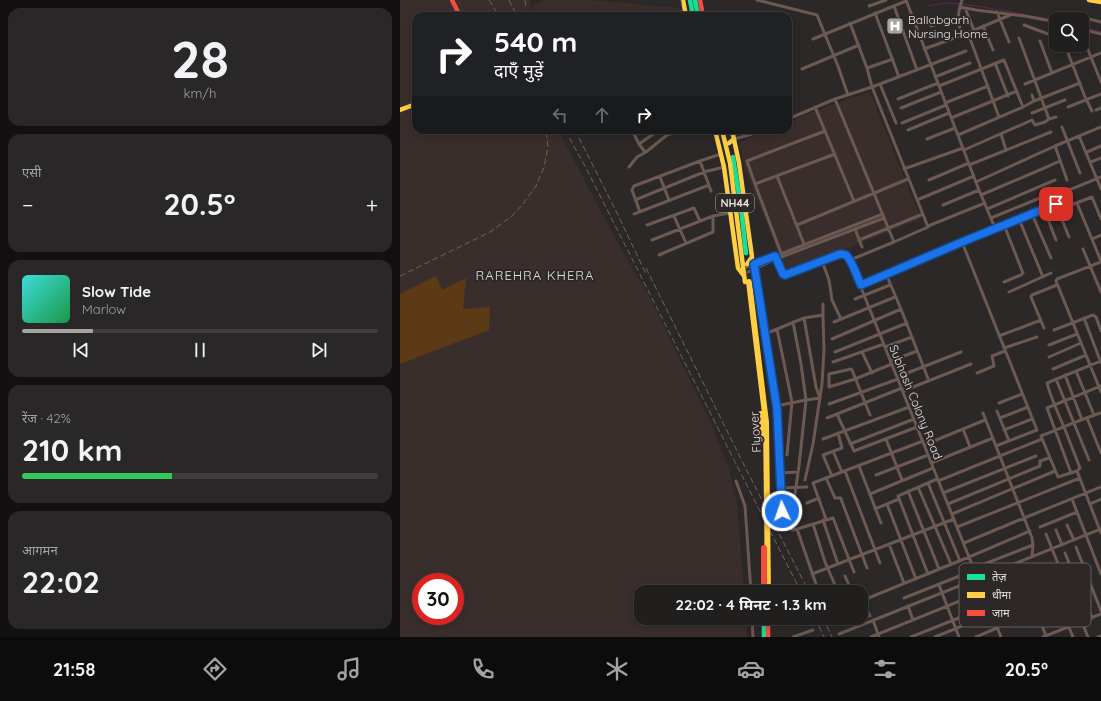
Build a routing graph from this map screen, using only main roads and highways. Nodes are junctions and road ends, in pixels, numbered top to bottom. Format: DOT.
graph roads {
  1 [pos="452,0"];
  2 [pos="683,0"];
  3 [pos="690,0"];
  4 [pos="695,0"];
  5 [pos="700,0"];
  6 [pos="458,12"];
  7 [pos="685,12"];
  8 [pos="692,12"];
  9 [pos="697,12"];
  10 [pos="702,12"];
  11 [pos="412,106"];
  12 [pos="400,110"];
  13 [pos="719,134"];
  14 [pos="724,134"];
  15 [pos="726,134"];
  16 [pos="730,134"];
  17 [pos="727,142"];
  18 [pos="738,172"];
  19 [pos="748,273"];
  20 [pos="764,585"];
  21 [pos="768,585"];
  22 [pos="764,625"];
  23 [pos="768,625"];
  24 [pos="764,637"];
  25 [pos="768,637"];
  1 -- 6 [label="main road"];
  2 -- 7 [label="main road"];
  3 -- 8 [label="main road"];
  4 -- 9 [label="main road"];
  5 -- 10 [label="main road"];
  11 -- 12 [label="main road"];
  13 -- 17 [label="main road"];
  14 -- 17 [label="main road, NH44"];
  15 -- 17 [label="main road, NH44"];
  16 -- 17 [label="main road"];
  17 -- 18 [label="main road, NH44"];
  17 -- 18 [label="main road"];
  17 -- 19 [label="main road, NH44"];
  17 -- 19 [label="main road"];
  18 -- 19 [label="main road, NH44"];
  18 -- 19 [label="main road"];
  19 -- 20 [label="main road, Flyover / NH44, bridge"];
  19 -- 21 [label="main road, Flyover / NH44, bridge"];
  22 -- 24 [label="main road"];
  23 -- 25 [label="main road"];
}
